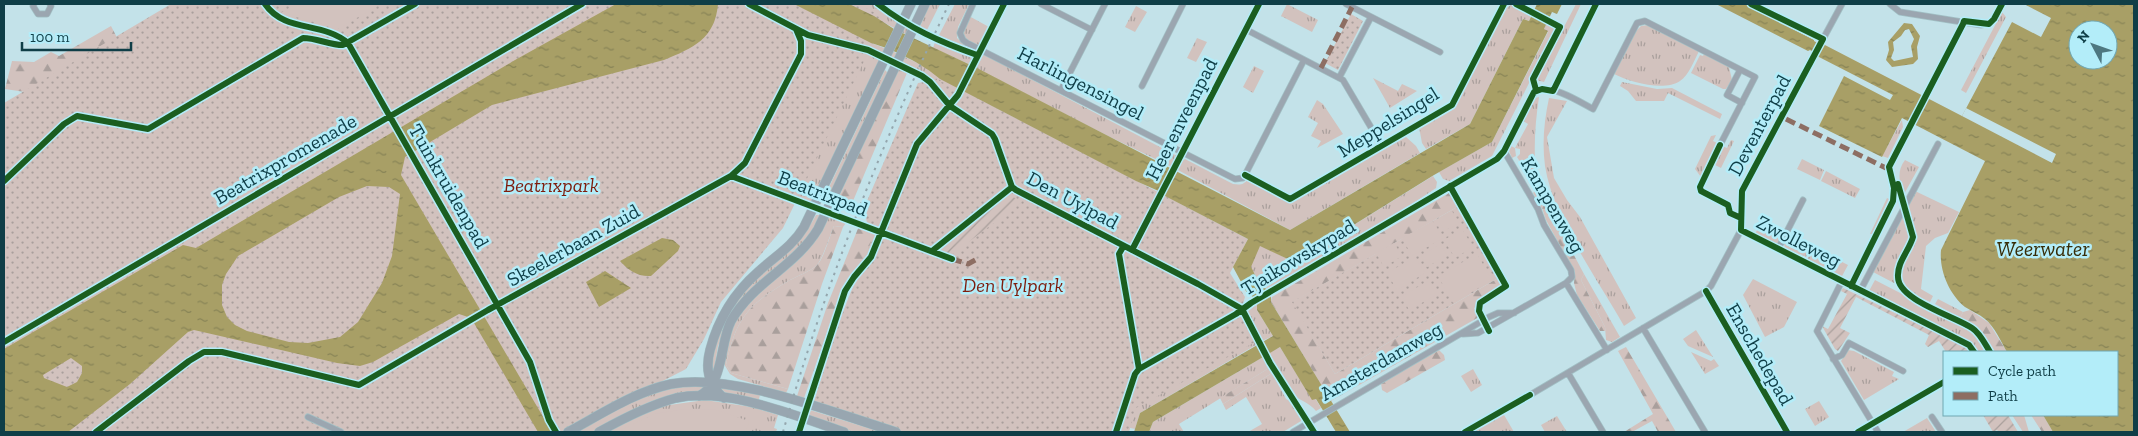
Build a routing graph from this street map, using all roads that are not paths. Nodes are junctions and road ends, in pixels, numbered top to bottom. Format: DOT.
graph roads {
  1 [pos="34,4"];
  2 [pos="50,4"];
  3 [pos="973,4"];
  4 [pos="1041,4"];
  5 [pos="1105,4"];
  6 [pos="1183,4"];
  7 [pos="1346,4"];
  8 [pos="1842,4"];
  9 [pos="1890,4"];
  10 [pos="2002,4"];
  11 [pos="1353,5"];
  12 [pos="909,7"];
  13 [pos="922,8"];
  14 [pos="1371,17"];
  15 [pos="1245,29"];
  16 [pos="1092,30"];
  17 [pos="1823,39"];
  18 [pos="1440,52"];
  19 [pos="1304,60"];
  20 [pos="1740,70"];
  21 [pos="1339,78"];
  22 [pos="1142,86"];
  23 [pos="1061,90"];
  24 [pos="1742,103"];
  25 [pos="1720,144"];
  26 [pos="1938,144"];
  27 [pos="1382,146"];
  28 [pos="1804,200"];
  29 [pos="1778,249"];
  30 [pos="1566,282"];
  31 [pos="1842,282"];
  32 [pos="1514,313"];
  33 [pos="1643,328"];
  34 [pos="1461,334"];
  35 [pos="1607,350"];
  36 [pos="1833,359"];
  37 [pos="707,366"];
  38 [pos="720,368"];
  39 [pos="1903,371"];
  40 [pos="1568,373"];
  41 [pos="691,382"];
  42 [pos="711,383"];
  43 [pos="735,385"];
  44 [pos="1530,395"];
  45 [pos="699,396"];
  46 [pos="724,398"];
  47 [pos="308,417"];
  48 [pos="1932,417"];
  49 [pos="341,432"];
  50 [pos="568,432"];
  51 [pos="599,432"];
  52 [pos="844,432"];
  53 [pos="896,432"];
  54 [pos="1293,432"];
  55 [pos="1603,432"];
  56 [pos="1705,432"];
  57 [pos="1878,432"];
  58 [pos="1942,432"];
  1 -- 2 [label="street"];
  3 -- 23 [label="street, Harlingensingel"];
  4 -- 16 [label="street"];
  5 -- 16 [label="street"];
  6 -- 22 [label="street"];
  7 -- 11 [label="street"];
  8 -- 17 [label="street"];
  9 -- 10 [label="street"];
  11 -- 14 [label="street"];
  12 -- 37 [label="main road"];
  13 -- 38 [label="main road"];
  14 -- 18 [label="street"];
  14 -- 21 [label="street"];
  15 -- 19 [label="street"];
  16 -- 23 [label="street"];
  19 -- 21 [label="street"];
  19 -- 23 [label="street, Harlingensingel"];
  20 -- 24 [label="street"];
  20 -- 24 [label="street"];
  20 -- 30 [label="street, Kampenweg"];
  21 -- 27 [label="street"];
  24 -- 25 [label="street"];
  26 -- 31 [label="street, Zwolleweg"];
  28 -- 29 [label="street, Zwolleweg"];
  29 -- 31 [label="street, Zwolleweg"];
  29 -- 33 [label="street, Zwolleweg"];
  30 -- 32 [label="street, Amsterdamweg"];
  30 -- 35 [label="street"];
  31 -- 36 [label="street"];
  32 -- 34 [label="street, Amsterdamweg"];
  32 -- 34 [label="street, Amsterdamweg"];
  33 -- 35 [label="street, Zwolleweg"];
  33 -- 56 [label="street"];
  34 -- 54 [label="street, Amsterdamweg"];
  35 -- 40 [label="street"];
  36 -- 39 [label="street"];
  36 -- 57 [label="street"];
  37 -- 41 [label="main road"];
  37 -- 42 [label="main road"];
  38 -- 42 [label="main road"];
  38 -- 43 [label="main road"];
  40 -- 44 [label="street"];
  40 -- 55 [label="street"];
  41 -- 42 [label="main road"];
  41 -- 50 [label="main road"];
  42 -- 43 [label="main road"];
  42 -- 45 [label="main road"];
  42 -- 46 [label="main road"];
  43 -- 53 [label="main road"];
  45 -- 46 [label="main road"];
  45 -- 51 [label="main road"];
  46 -- 52 [label="main road"];
  47 -- 49 [label="street"];
  48 -- 58 [label="street"];
}
